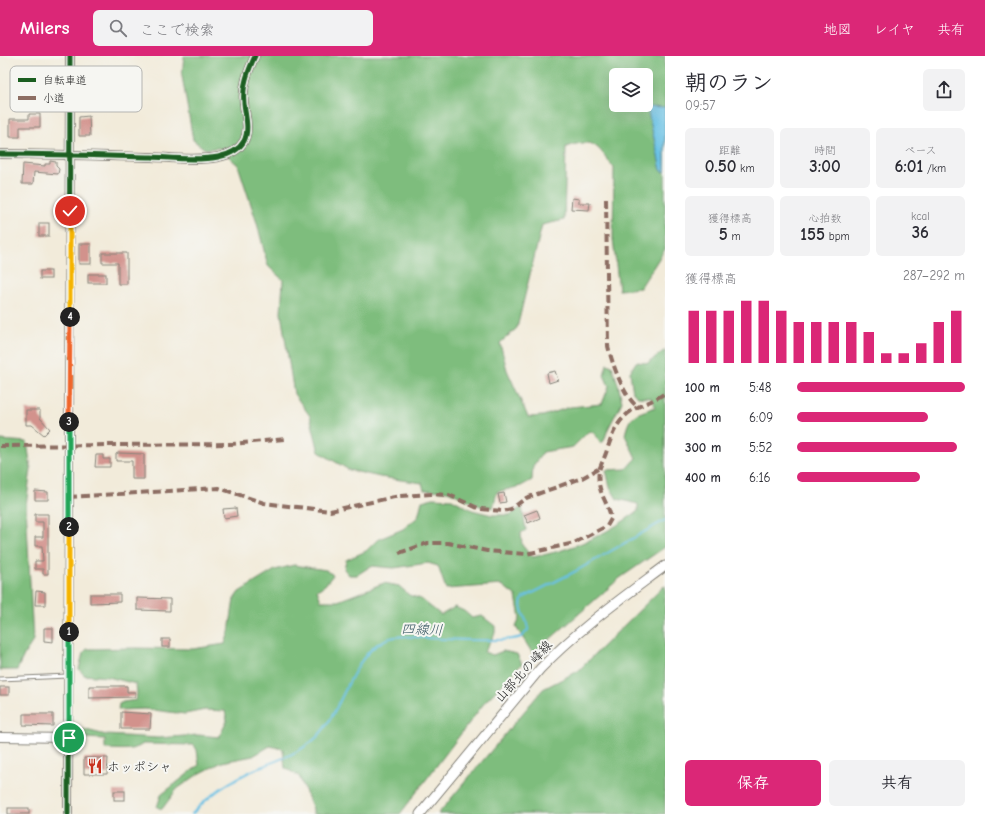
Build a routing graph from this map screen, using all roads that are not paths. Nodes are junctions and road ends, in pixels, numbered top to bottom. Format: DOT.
graph roads {
  1 [pos="255,56"];
  2 [pos="70,112"];
  3 [pos="0,154"];
  4 [pos="70,154"];
  5 [pos="665,566"];
  6 [pos="69,676"];
  7 [pos="0,678"];
  8 [pos="0,737"];
  9 [pos="69,738"];
  10 [pos="68,814"];
  11 [pos="420,814"];
  1 -- 4 [label="street"];
  2 -- 4 [label="street"];
  3 -- 4 [label="street"];
  4 -- 6 [label="street"];
  5 -- 11 [label="main road, 山部北の峰線"];
  6 -- 7 [label="lane"];
  6 -- 9 [label="street"];
  8 -- 9 [label="street"];
  9 -- 10 [label="street"];
}
